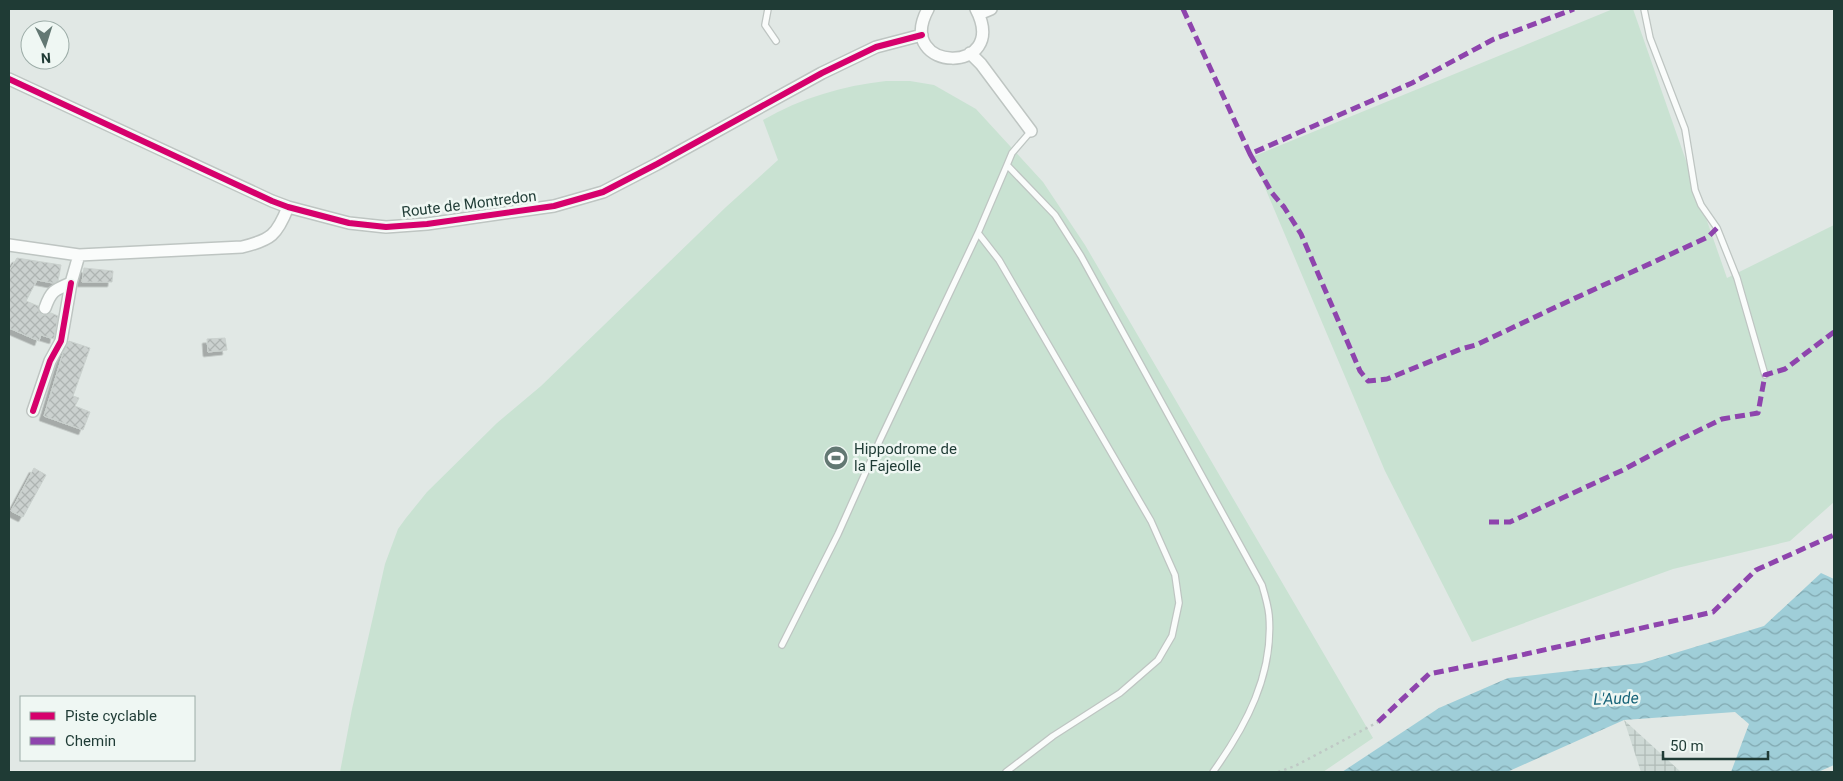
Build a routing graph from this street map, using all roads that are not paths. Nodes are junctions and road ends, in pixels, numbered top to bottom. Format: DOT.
graph roads {
  1 [pos="768,9"];
  2 [pos="928,9"];
  3 [pos="991,9"];
  4 [pos="1644,9"];
  5 [pos="978,11"];
  6 [pos="922,35"];
  7 [pos="776,41"];
  8 [pos="970,53"];
  9 [pos="9,80"];
  10 [pos="1032,131"];
  11 [pos="1007,165"];
  12 [pos="288,207"];
  13 [pos="978,233"];
  14 [pos="9,245"];
  15 [pos="79,256"];
  16 [pos="71,283"];
  17 [pos="45,308"];
  18 [pos="1766,374"];
  19 [pos="33,411"];
  20 [pos="782,646"];
  21 [pos="1006,772"];
  22 [pos="1213,772"];
  1 -- 7 [label="lane"];
  2 -- 6 [label="street"];
  3 -- 5 [label="street"];
  4 -- 18 [label="lane"];
  5 -- 8 [label="street"];
  6 -- 8 [label="street"];
  6 -- 12 [label="street, Route de Montredon"];
  8 -- 10 [label="street"];
  9 -- 12 [label="street, Route de Montredon"];
  10 -- 11 [label="lane"];
  11 -- 13 [label="lane"];
  11 -- 22 [label="lane"];
  12 -- 15 [label="street"];
  13 -- 20 [label="lane"];
  13 -- 21 [label="lane"];
  14 -- 15 [label="street"];
  15 -- 16 [label="street"];
  16 -- 17 [label="street"];
  16 -- 19 [label="street"];
}
